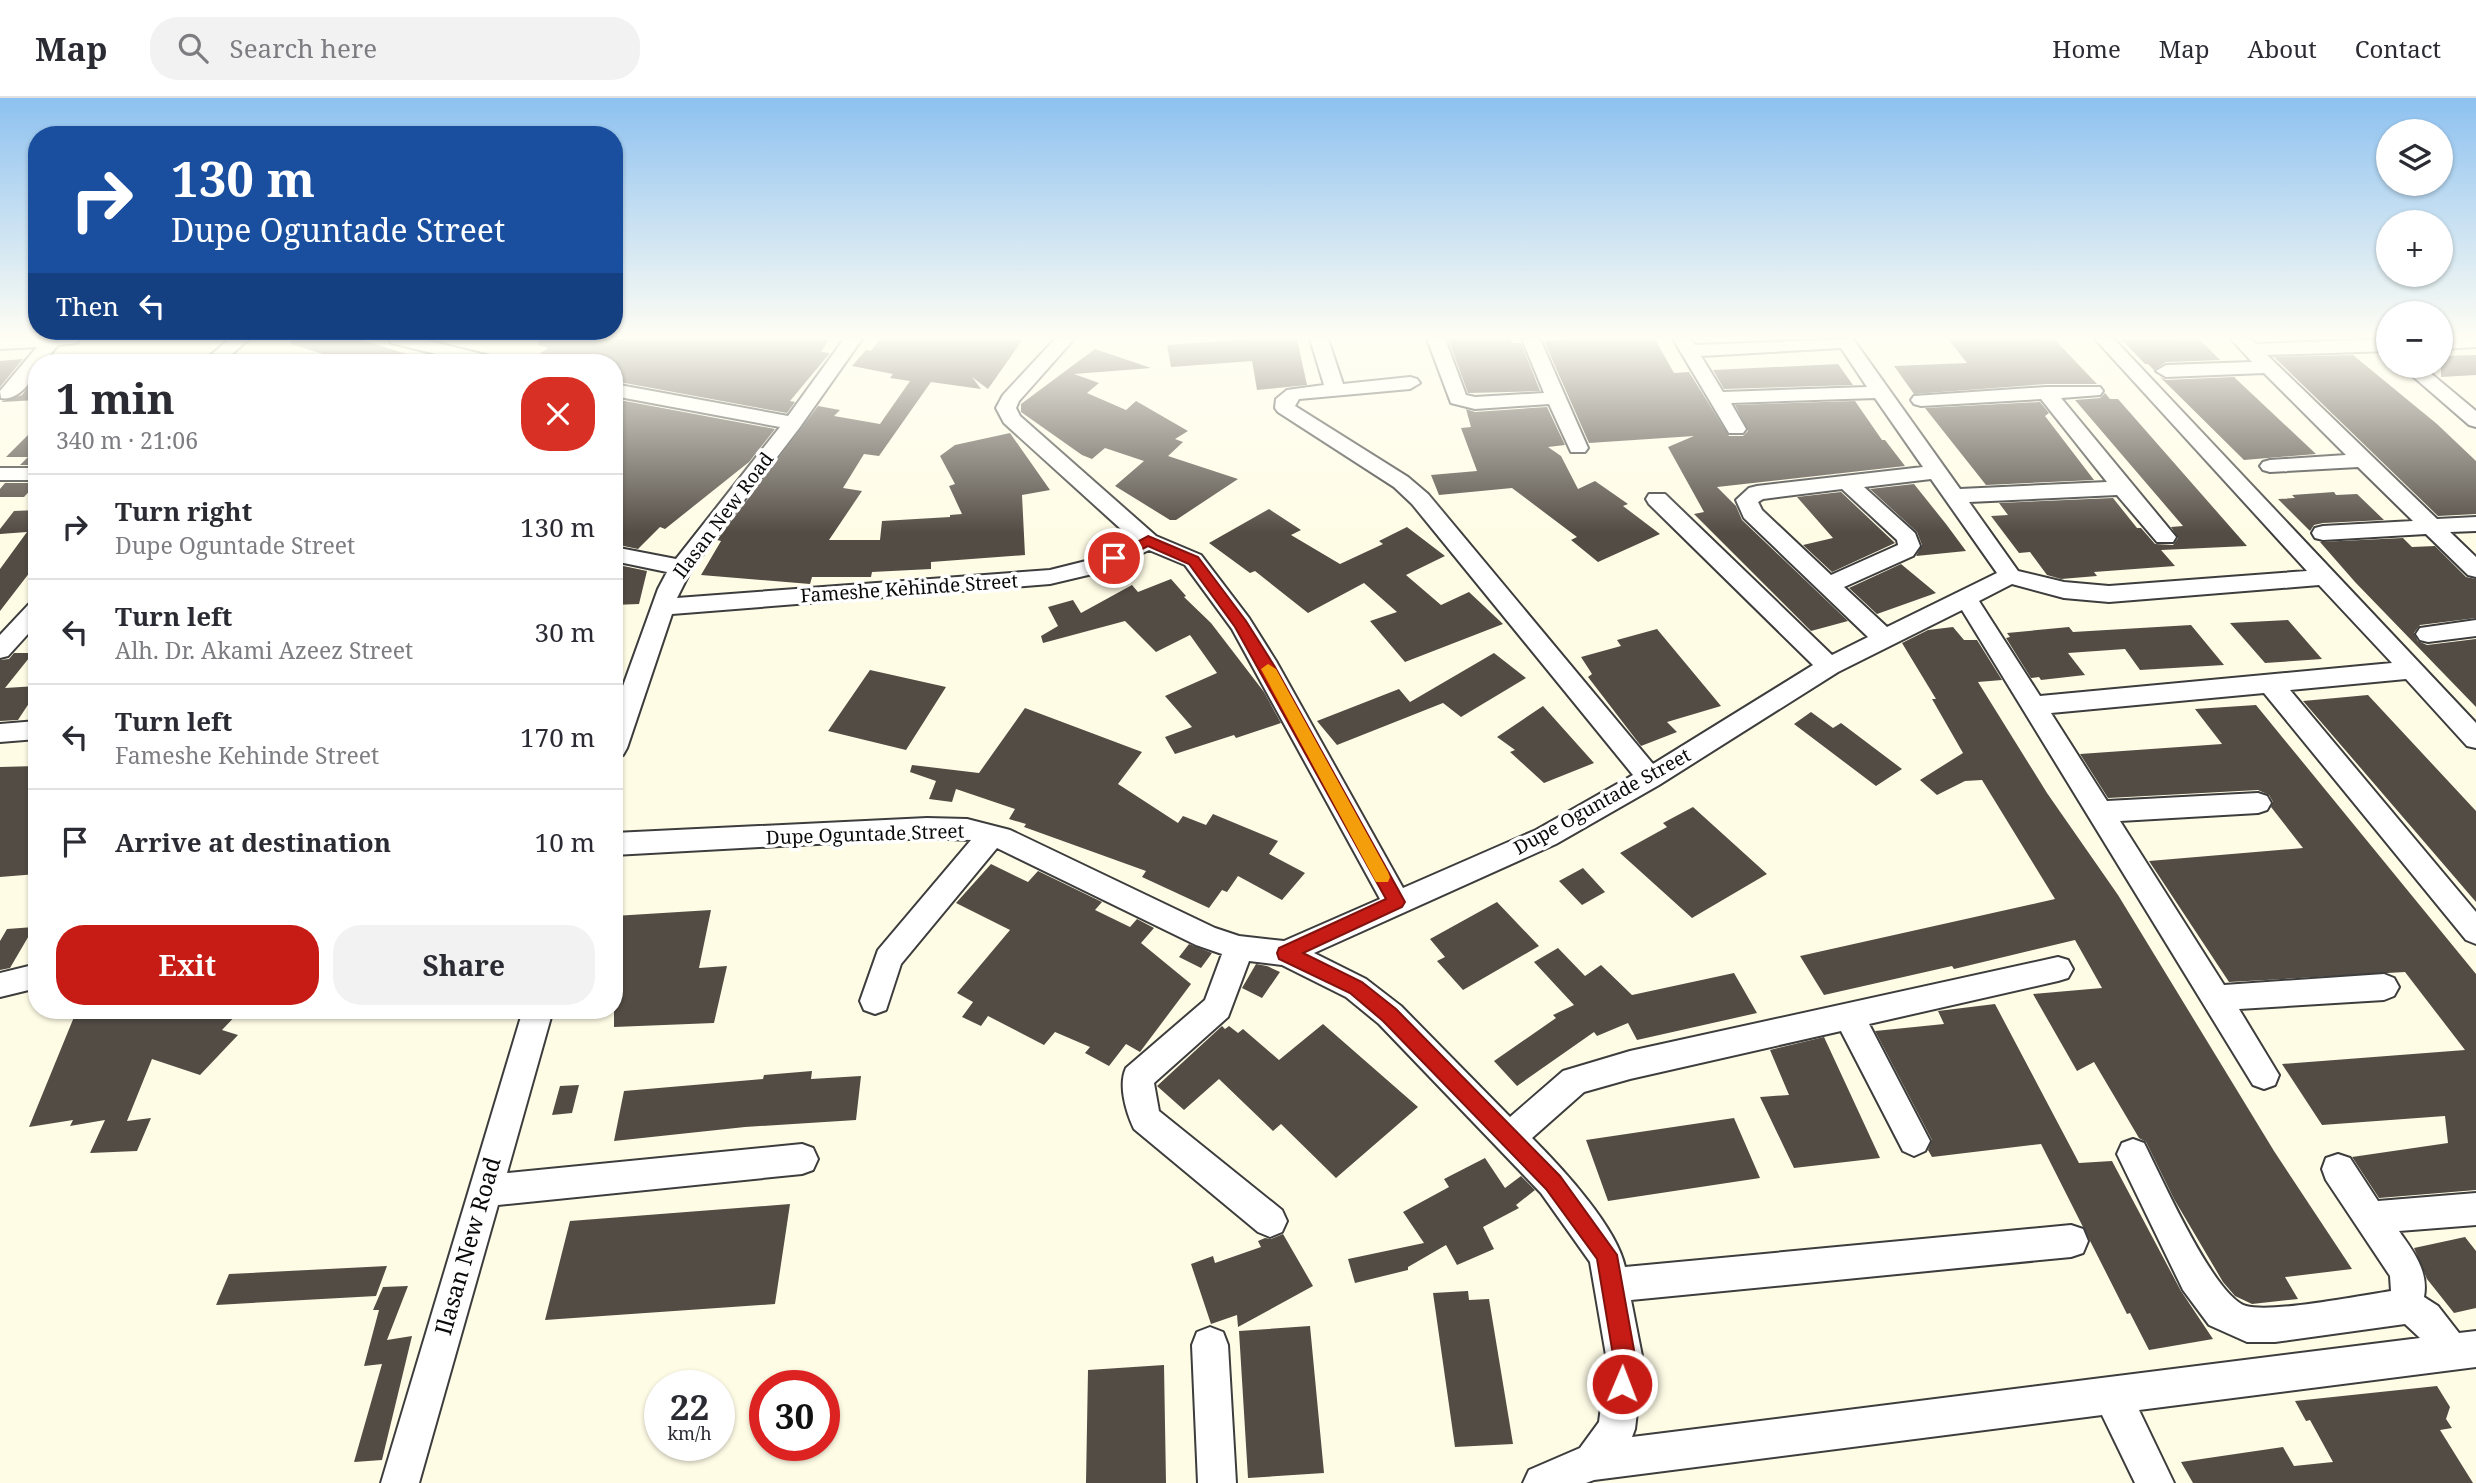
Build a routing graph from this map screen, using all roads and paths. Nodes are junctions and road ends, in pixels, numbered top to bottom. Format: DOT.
graph roads {
  1 [pos="688,404"];
  2 [pos="807,404"];
  3 [pos="1008,404"];
  4 [pos="1285,404"];
  5 [pos="1559,404"];
  6 [pos="1721,404"];
  7 [pos="1888,404"];
  8 [pos="2055,404"];
  9 [pos="2164,404"];
  10 [pos="2306,404"];
  11 [pos="2455,404"];
  12 [pos="2476,421"];
  13 [pos="793,423"];
  14 [pos="1736,429"];
  15 [pos="1578,448"];
  16 [pos="2364,460"];
  17 [pos="2270,466"];
  18 [pos="1935,471"];
  19 [pos="0,474"];
  20 [pos="28,474"];
  21 [pos="1848,482"];
  22 [pos="2123,488"];
  23 [pos="1952,496"];
  24 [pos="1657,499"];
  25 [pos="2476,524"];
  26 [pos="2432,527"];
  27 [pos="2323,534"];
  28 [pos="2165,537"];
  29 [pos="1148,541"];
  30 [pos="623,556"];
  31 [pos="681,567"];
  32 [pos="2476,570"];
  33 [pos="2010,576"];
  34 [pos="2325,577"];
  35 [pos="1828,585"];
  36 [pos="1966,598"];
  37 [pos="663,607"];
  38 [pos="28,619"];
  39 [pos="2476,628"];
  40 [pos="2428,634"];
  41 [pos="1884,638"];
  42 [pos="0,650"];
  43 [pos="1829,666"];
  44 [pos="2412,670"];
  45 [pos="2270,683"];
  46 [pos="2033,706"];
  47 [pos="623,710"];
  48 [pos="28,731"];
  49 [pos="0,733"];
  50 [pos="2476,739"];
  51 [pos="1650,778"];
  52 [pos="2258,803"];
  53 [pos="2100,812"];
  54 [pos="992,835"];
  55 [pos="623,844"];
  56 [pos="1396,902"];
  57 [pos="2476,932"];
  58 [pos="1239,948"];
  59 [pos="1286,953"];
  60 [pos="2058,969"];
  61 [pos="28,978"];
  62 [pos="0,985"];
  63 [pos="2384,987"];
  64 [pos="2216,998"];
  65 [pos="875,1001"];
  66 [pos="1849,1016"];
  67 [pos="535,1019"];
  68 [pos="2264,1075"];
  69 [pos="1509,1138"];
  70 [pos="1914,1141"];
  71 [pos="2133,1154"];
  72 [pos="802,1159"];
  73 [pos="2338,1169"];
  74 [pos="484,1191"];
  75 [pos="2476,1209"];
  76 [pos="2372,1217"];
  77 [pos="1270,1221"];
  78 [pos="2071,1241"];
  79 [pos="1612,1285"];
  80 [pos="2405,1307"];
  81 [pos="1210,1345"];
  82 [pos="2464,1351"];
  83 [pos="2112,1395"];
  84 [pos="1593,1461"];
  85 [pos="400,1483"];
  86 [pos="1217,1483"];
  87 [pos="1542,1483"];
  88 [pos="2155,1483"];
  1 -- 13 [label="street"];
  2 -- 13 [label="street, Ilasan New Road"];
  3 -- 29 [label="street"];
  4 -- 51 [label="street"];
  5 -- 15 [label="street"];
  6 -- 14 [label="street"];
  7 -- 18 [label="street"];
  8 -- 22 [label="street"];
  9 -- 34 [label="street"];
  10 -- 16 [label="street"];
  11 -- 12 [label="street"];
  13 -- 31 [label="street, Ilasan New Road"];
  16 -- 17 [label="street"];
  16 -- 26 [label="street"];
  18 -- 21 [label="street"];
  18 -- 23 [label="street"];
  19 -- 20 [label="street"];
  21 -- 35 [label="street"];
  21 -- 35 [label="street"];
  22 -- 23 [label="street"];
  22 -- 28 [label="street"];
  23 -- 33 [label="street"];
  24 -- 43 [label="street"];
  25 -- 26 [label="street"];
  26 -- 27 [label="street"];
  26 -- 32 [label="street"];
  29 -- 37 [label="street, Fameshe Kehinde Street"];
  29 -- 56 [label="street"];
  30 -- 31 [label="street"];
  31 -- 37 [label="street, Ilasan New Road"];
  33 -- 34 [label="street"];
  33 -- 36 [label="street, Dupe Oguntade Street"];
  34 -- 44 [label="street"];
  35 -- 41 [label="street"];
  36 -- 41 [label="street, Dupe Oguntade Street"];
  36 -- 46 [label="street"];
  37 -- 47 [label="street, Ilasan New Road"];
  38 -- 42 [label="street"];
  39 -- 40 [label="street"];
  41 -- 43 [label="street, Dupe Oguntade Street"];
  43 -- 51 [label="street, Dupe Oguntade Street"];
  44 -- 45 [label="street"];
  44 -- 50 [label="street"];
  45 -- 46 [label="street"];
  45 -- 57 [label="street"];
  46 -- 53 [label="street"];
  48 -- 49 [label="street"];
  51 -- 56 [label="street, Dupe Oguntade Street"];
  52 -- 53 [label="street"];
  53 -- 64 [label="street"];
  54 -- 55 [label="street, Dupe Oguntade Street"];
  54 -- 58 [label="street, Dupe Oguntade Street"];
  54 -- 65 [label="street"];
  56 -- 59 [label="street, Dupe Oguntade Street"];
  58 -- 59 [label="street, Dupe Oguntade Street"];
  58 -- 77 [label="street"];
  59 -- 69 [label="street"];
  60 -- 66 [label="street"];
  61 -- 62 [label="street"];
  63 -- 64 [label="street"];
  64 -- 68 [label="street"];
  66 -- 69 [label="street"];
  66 -- 70 [label="street"];
  67 -- 74 [label="street, Ilasan New Road"];
  69 -- 79 [label="street"];
  71 -- 80 [label="street"];
  72 -- 74 [label="street"];
  73 -- 76 [label="street"];
  74 -- 85 [label="street, Ilasan New Road"];
  75 -- 76 [label="street"];
  76 -- 80 [label="street"];
  78 -- 79 [label="street"];
  79 -- 84 [label="street"];
  80 -- 82 [label="street"];
  81 -- 86 [label="street"];
  82 -- 83 [label="street"];
  83 -- 84 [label="street"];
  83 -- 88 [label="street"];
  84 -- 87 [label="street"];
}
